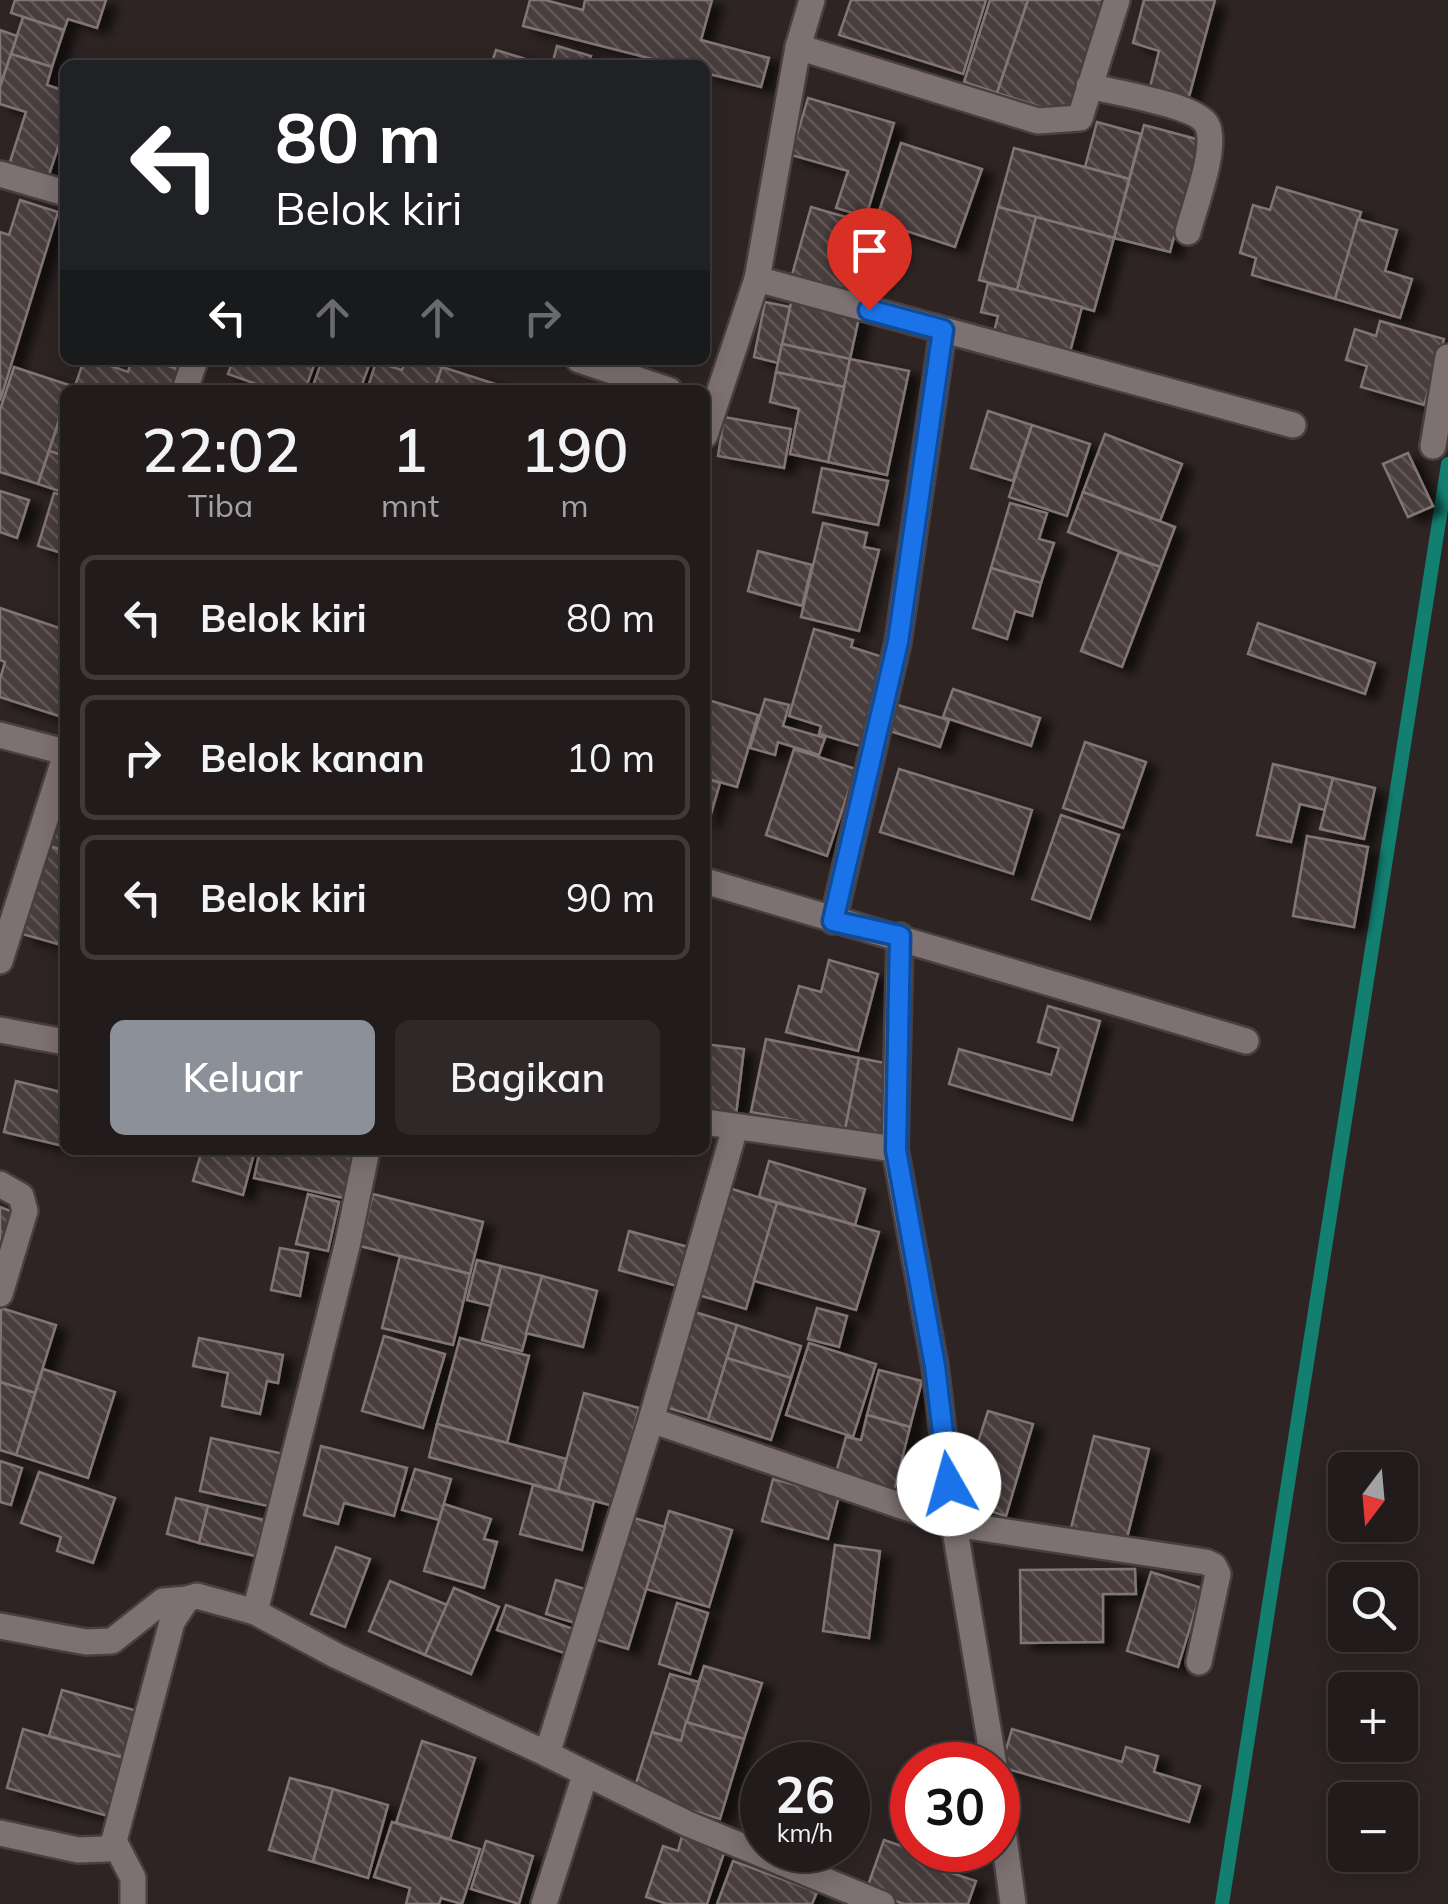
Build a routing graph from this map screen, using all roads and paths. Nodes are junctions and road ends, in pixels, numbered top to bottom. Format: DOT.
graph roads {
  1 [pos="812,0"];
  2 [pos="1118,0"];
  3 [pos="798,47"];
  4 [pos="1089,86"];
  5 [pos="0,174"];
  6 [pos="60,192"];
  7 [pos="1188,232"];
  8 [pos="757,279"];
  9 [pos="943,330"];
  10 [pos="1448,358"];
  11 [pos="594,365"];
  12 [pos="654,385"];
  13 [pos="710,401"];
  14 [pos="1293,426"];
  15 [pos="1432,446"];
  16 [pos="0,735"];
  17 [pos="60,753"];
  18 [pos="60,771"];
  19 [pos="710,883"];
  20 [pos="833,921"];
  21 [pos="900,936"];
  22 [pos="0,962"];
  23 [pos="0,1030"];
  24 [pos="60,1041"];
  25 [pos="1246,1041"];
  26 [pos="710,1123"];
  27 [pos="735,1128"];
  28 [pos="896,1150"];
  29 [pos="366,1155"];
  30 [pos="0,1184"];
  31 [pos="0,1294"];
  32 [pos="651,1420"];
  33 [pos="954,1524"];
  34 [pos="188,1599"];
  35 [pos="255,1612"];
  36 [pos="0,1626"];
  37 [pos="1200,1662"];
  38 [pos="990,1742"];
  39 [pos="547,1754"];
  40 [pos="585,1775"];
  41 [pos="0,1832"];
  42 [pos="114,1842"];
  43 [pos="1009,1872"];
  44 [pos="133,1904"];
  45 [pos="544,1904"];
  46 [pos="882,1904"];
  47 [pos="1013,1904"];
  1 -- 3 [label="street"];
  2 -- 4 [label="street"];
  3 -- 4 [label="street"];
  3 -- 8 [label="street"];
  4 -- 7 [label="street"];
  5 -- 6 [label="street"];
  8 -- 9 [label="street"];
  8 -- 13 [label="street"];
  9 -- 14 [label="street"];
  9 -- 20 [label="street"];
  10 -- 15 [label="street"];
  11 -- 12 [label="street"];
  16 -- 17 [label="street"];
  18 -- 22 [label="street"];
  19 -- 20 [label="street"];
  20 -- 21 [label="street"];
  21 -- 25 [label="street"];
  21 -- 28 [label="street"];
  23 -- 24 [label="street"];
  26 -- 27 [label="street"];
  27 -- 28 [label="street"];
  27 -- 32 [label="street"];
  28 -- 33 [label="street"];
  29 -- 35 [label="street"];
  30 -- 31 [label="street"];
  32 -- 33 [label="street"];
  32 -- 39 [label="street"];
  33 -- 37 [label="street"];
  33 -- 38 [label="street"];
  34 -- 35 [label="street"];
  34 -- 36 [label="street"];
  34 -- 42 [label="street"];
  35 -- 39 [label="street"];
  39 -- 40 [label="street"];
  40 -- 45 [label="street"];
  40 -- 46 [label="street"];
  41 -- 42 [label="street"];
  42 -- 44 [label="street"];
  43 -- 47 [label="street"];
}
